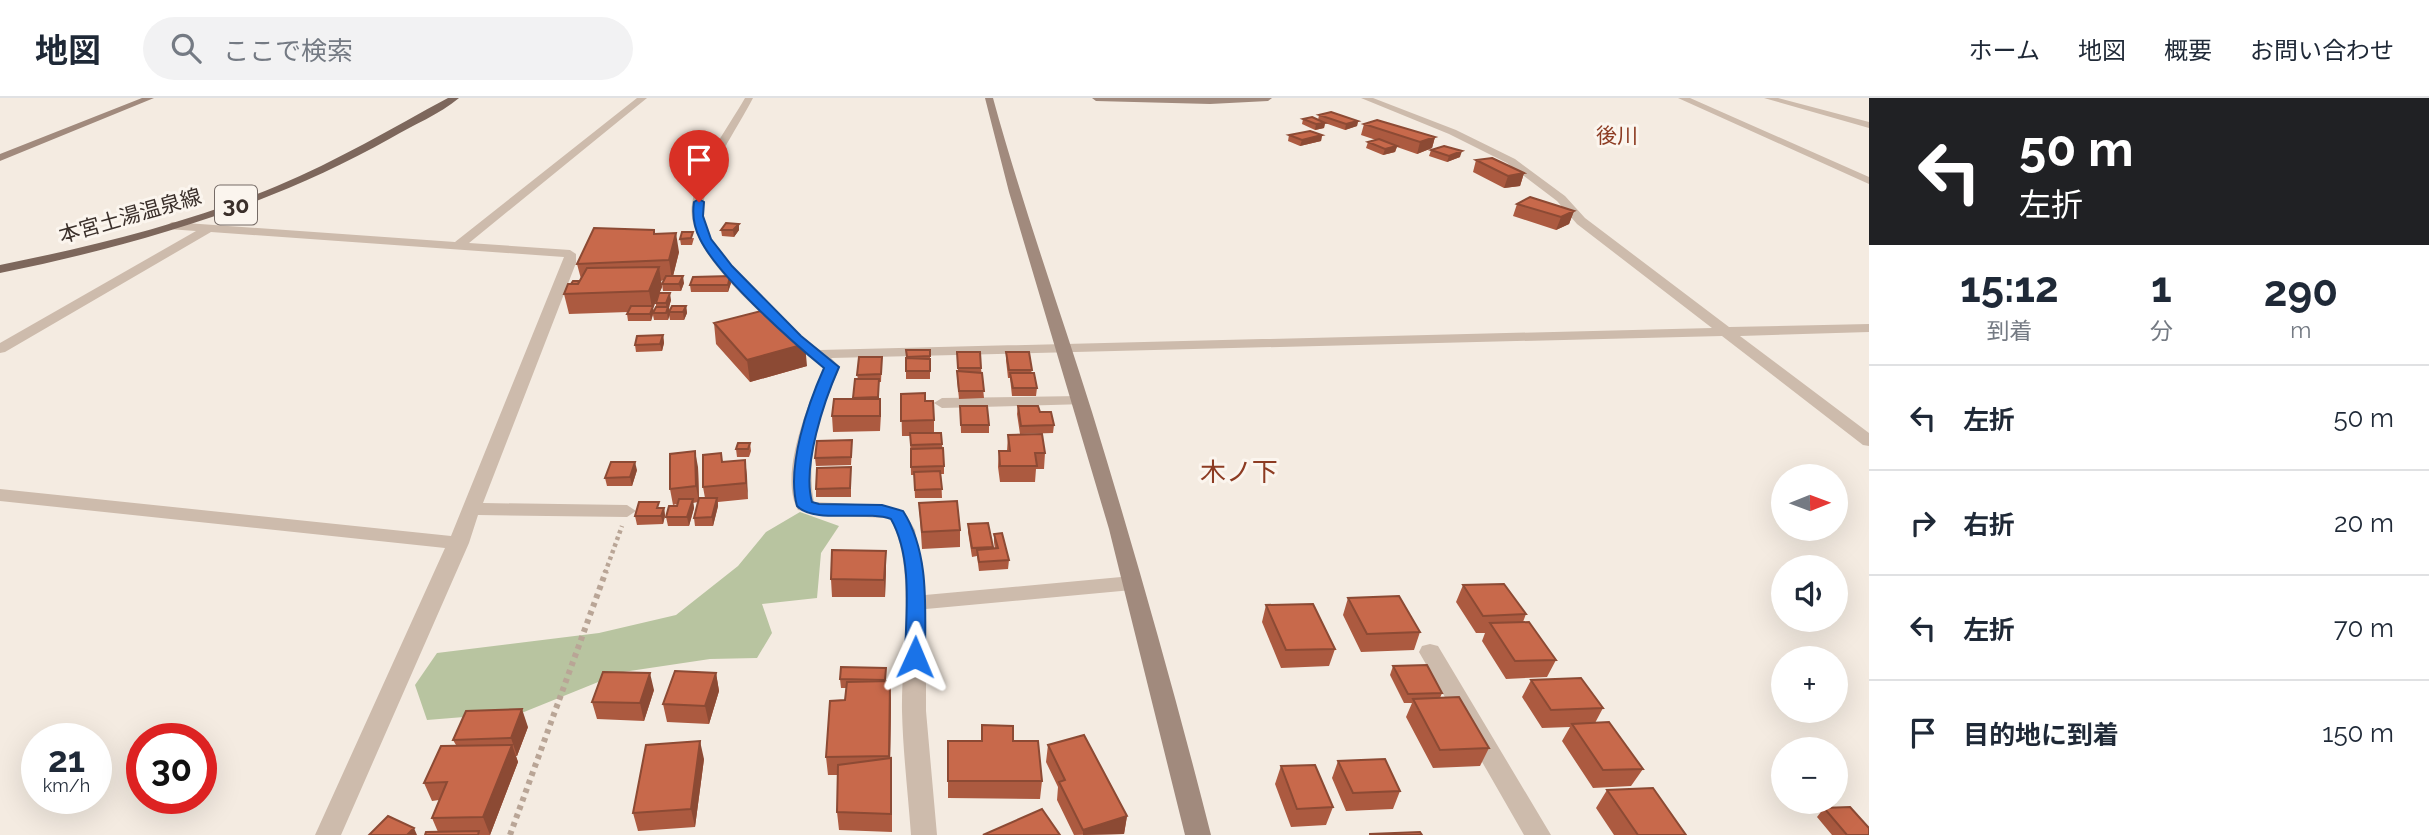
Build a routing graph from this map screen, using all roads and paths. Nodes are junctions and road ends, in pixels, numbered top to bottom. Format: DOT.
graph roads {
  1 [pos="150,98"];
  2 [pos="456,98"];
  3 [pos="643,98"];
  4 [pos="749,98"];
  5 [pos="989,98"];
  6 [pos="1096,98"];
  7 [pos="1262,98"];
  8 [pos="1268,98"];
  9 [pos="1365,98"];
  10 [pos="1682,98"];
  11 [pos="1768,98"];
  12 [pos="1869,125"];
  13 [pos="0,158"];
  14 [pos="1869,181"];
  15 [pos="172,226"];
  16 [pos="207,230"];
  17 [pos="457,247"];
  18 [pos="0,269"];
  19 [pos="1869,328"];
  20 [pos="1722,331"];
  21 [pos="1064,348"];
  22 [pos="0,349"];
  23 [pos="819,354"];
  24 [pos="1080,401"];
  25 [pos="943,403"];
  26 [pos="1869,441"];
  27 [pos="0,495"];
  28 [pos="473,509"];
  29 [pos="627,511"];
  30 [pos="459,544"];
  31 [pos="1132,583"];
  32 [pos="916,603"];
  33 [pos="1430,652"];
  34 [pos="328,835"];
  35 [pos="510,835"];
  36 [pos="924,835"];
  37 [pos="1198,835"];
  38 [pos="1538,835"];
  1 -- 13 [label="street"];
  2 -- 15 [label="main road, 本宮土湯温泉線 / 30"];
  3 -- 17 [label="street"];
  4 -- 23 [label="street"];
  5 -- 21 [label="street"];
  6 -- 7 [label="street"];
  7 -- 8 [label="street"];
  9 -- 20 [label="street"];
  10 -- 14 [label="street"];
  11 -- 12 [label="street"];
  15 -- 16 [label="street"];
  15 -- 18 [label="main road, 本宮土湯温泉線 / 30"];
  16 -- 17 [label="street"];
  16 -- 22 [label="street"];
  17 -- 28 [label="street"];
  19 -- 20 [label="street"];
  20 -- 21 [label="street"];
  20 -- 26 [label="street"];
  21 -- 23 [label="street"];
  21 -- 24 [label="street"];
  23 -- 32 [label="street"];
  24 -- 25 [label="street"];
  24 -- 31 [label="street"];
  27 -- 30 [label="street"];
  28 -- 29 [label="street"];
  28 -- 30 [label="street"];
  29 -- 35 [label="path"];
  30 -- 34 [label="street"];
  31 -- 32 [label="street"];
  31 -- 37 [label="street"];
  32 -- 36 [label="street"];
  33 -- 38 [label="street"];
}
